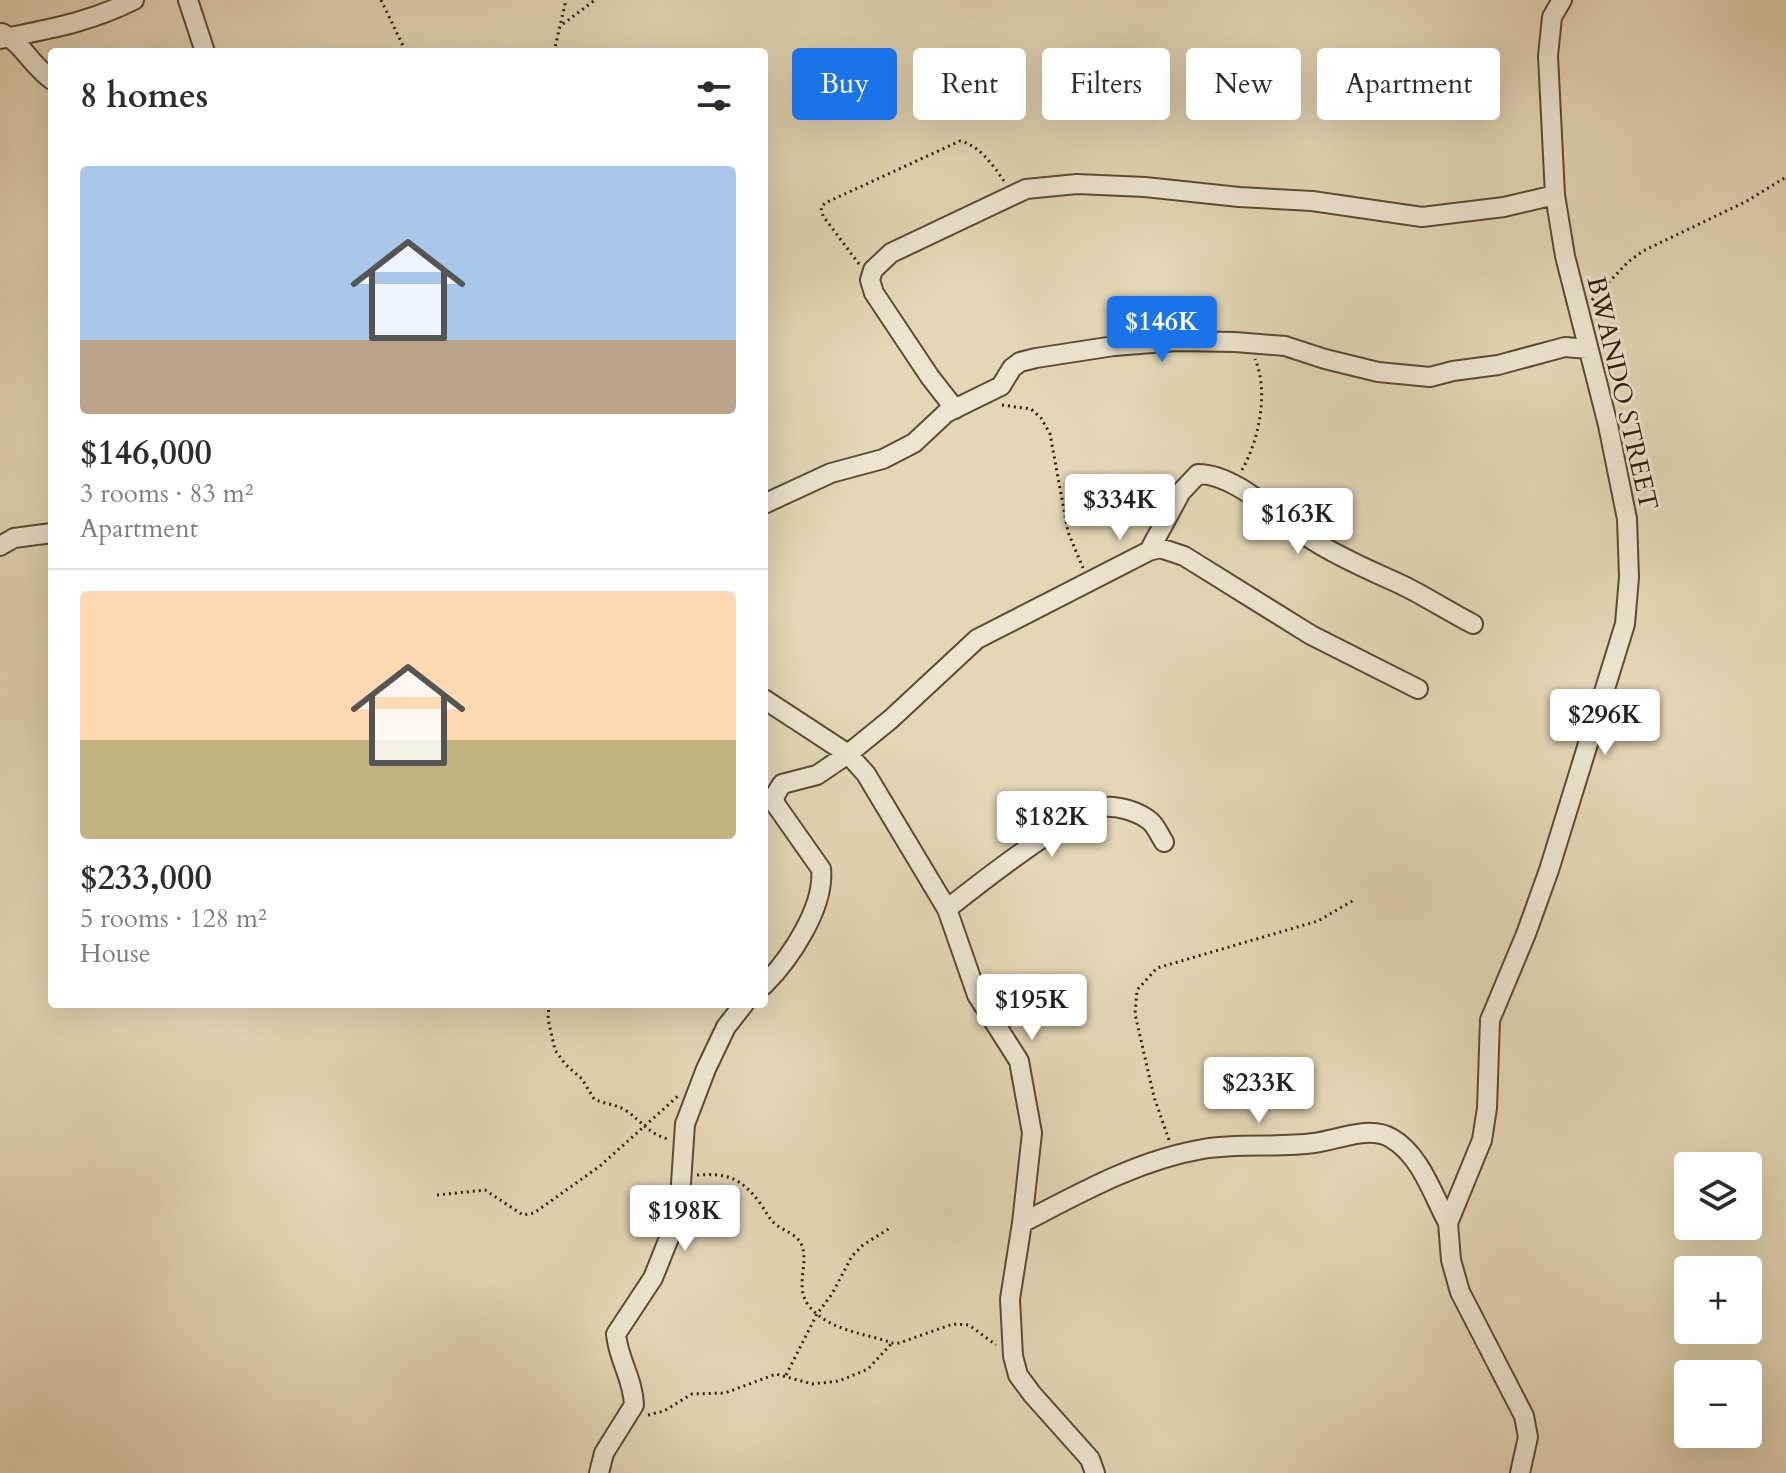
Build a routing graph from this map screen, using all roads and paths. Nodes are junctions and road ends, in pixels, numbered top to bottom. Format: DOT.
graph roads {
  1 [pos="134,0"];
  2 [pos="188,0"];
  3 [pos="381,0"];
  4 [pos="595,0"];
  5 [pos="1562,0"];
  6 [pos="565,1"];
  7 [pos="562,25"];
  8 [pos="3,36"];
  9 [pos="205,48"];
  10 [pos="404,48"];
  11 [pos="555,48"];
  12 [pos="48,77"];
  13 [pos="1786,177"];
  14 [pos="1014,194"];
  15 [pos="1555,195"];
  16 [pos="870,280"];
  17 [pos="1579,314"];
  18 [pos="1247,343"];
  19 [pos="1588,349"];
  20 [pos="962,405"];
  21 [pos="1233,483"];
  22 [pos="768,502"];
  23 [pos="48,534"];
  24 [pos="0,546"];
  25 [pos="1149,551"];
  26 [pos="1092,581"];
  27 [pos="1473,624"];
  28 [pos="1418,689"];
  29 [pos="768,702"];
  30 [pos="848,754"];
  31 [pos="1164,842"];
  32 [pos="1354,900"];
  33 [pos="947,909"];
  34 [pos="768,980"];
  35 [pos="549,1008"];
  36 [pos="741,1008"];
  37 [pos="680,1095"];
  38 [pos="644,1126"];
  39 [pos="683,1144"];
  40 [pos="1174,1155"];
  41 [pos="682,1176"];
  42 [pos="437,1195"];
  43 [pos="1022,1223"];
  44 [pos="1448,1223"];
  45 [pos="890,1228"];
  46 [pos="817,1314"];
  47 [pos="892,1343"];
  48 [pos="1013,1356"];
  49 [pos="786,1375"];
  50 [pos="625,1421"];
  51 [pos="599,1473"];
  52 [pos="1095,1473"];
  53 [pos="1520,1473"];
  1 -- 8 [label="street"];
  2 -- 9 [label="street"];
  3 -- 10 [label="path"];
  4 -- 7 [label="path"];
  5 -- 15 [label="street, BWANDO STREET"];
  6 -- 7 [label="path"];
  7 -- 11 [label="path"];
  8 -- 12 [label="street"];
  13 -- 17 [label="path"];
  14 -- 15 [label="street"];
  14 -- 16 [label="street"];
  14 -- 16 [label="path"];
  15 -- 17 [label="street, BWANDO STREET"];
  16 -- 20 [label="street"];
  17 -- 19 [label="street, BWANDO STREET"];
  18 -- 19 [label="street"];
  18 -- 20 [label="street"];
  18 -- 21 [label="path"];
  19 -- 44 [label="street, BWANDO STREET"];
  20 -- 22 [label="street"];
  20 -- 26 [label="path"];
  21 -- 25 [label="street"];
  21 -- 27 [label="street"];
  23 -- 24 [label="street"];
  25 -- 26 [label="street"];
  25 -- 28 [label="street"];
  26 -- 30 [label="street"];
  29 -- 30 [label="street"];
  30 -- 33 [label="street"];
  30 -- 34 [label="street"];
  31 -- 33 [label="street"];
  32 -- 40 [label="path"];
  33 -- 43 [label="street"];
  35 -- 38 [label="path"];
  36 -- 39 [label="street"];
  37 -- 38 [label="path"];
  38 -- 39 [label="path"];
  38 -- 42 [label="path"];
  39 -- 41 [label="street"];
  40 -- 43 [label="street"];
  40 -- 44 [label="street"];
  41 -- 46 [label="path"];
  41 -- 50 [label="street"];
  43 -- 48 [label="street"];
  44 -- 53 [label="street, BWANDO STREET"];
  45 -- 46 [label="path"];
  46 -- 47 [label="path"];
  46 -- 49 [label="path"];
  47 -- 48 [label="path"];
  47 -- 49 [label="path"];
  48 -- 52 [label="street"];
  49 -- 50 [label="path"];
  50 -- 51 [label="street"];
}
